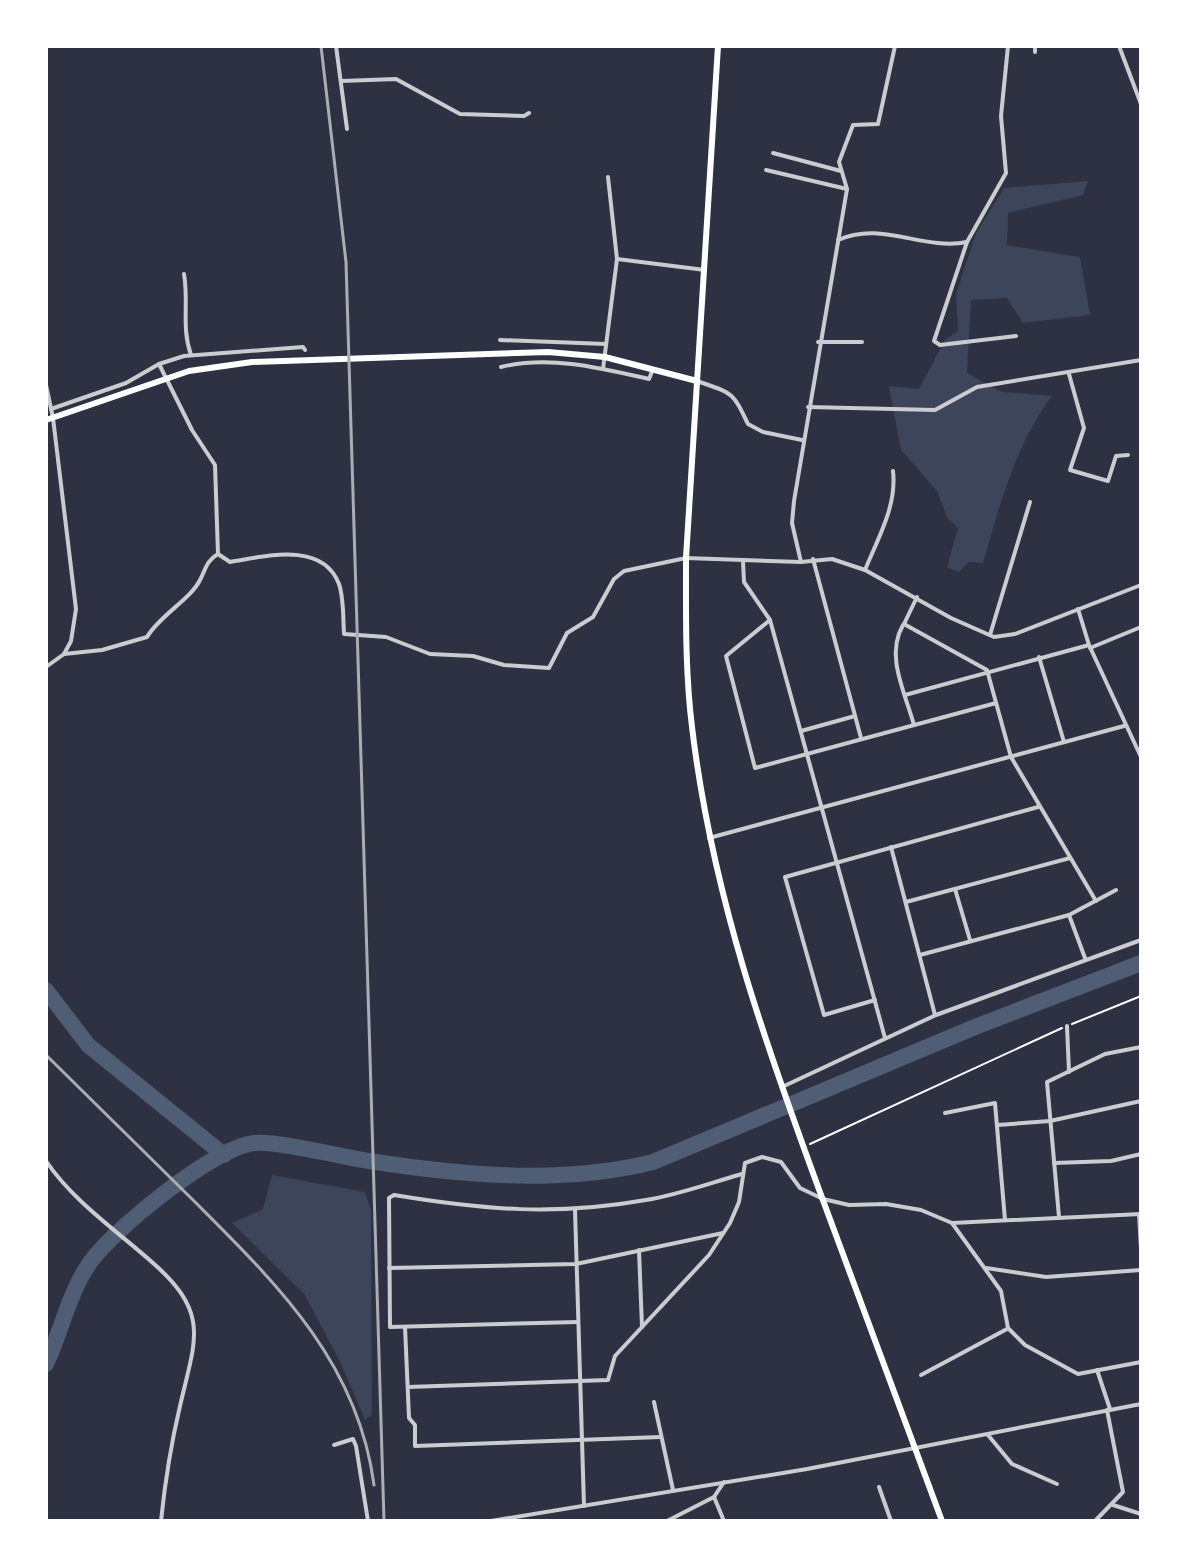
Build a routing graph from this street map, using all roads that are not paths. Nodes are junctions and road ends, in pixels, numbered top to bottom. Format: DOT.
graph roads {
  1 [pos="336,46"];
  2 [pos="718,46"];
  3 [pos="895,46"];
  4 [pos="1008,46"];
  5 [pos="1119,46"];
  6 [pos="341,81"];
  7 [pos="1141,104"];
  8 [pos="529,113"];
  9 [pos="347,129"];
  10 [pos="773,153"];
  11 [pos="766,170"];
  12 [pos="841,171"];
  13 [pos="608,177"];
  14 [pos="847,189"];
  15 [pos="838,240"];
  16 [pos="967,242"];
  17 [pos="617,259"];
  18 [pos="705,270"];
  19 [pos="184,274"];
  20 [pos="1016,336"];
  21 [pos="500,340"];
  22 [pos="818,342"];
  23 [pos="862,342"];
  24 [pos="606,344"];
  25 [pos="305,350"];
  26 [pos="191,355"];
  27 [pos="605,357"];
  28 [pos="1141,360"];
  29 [pos="159,364"];
  30 [pos="501,367"];
  31 [pos="603,369"];
  32 [pos="653,369"];
  33 [pos="1069,374"];
  34 [pos="165,377"];
  35 [pos="697,381"];
  36 [pos="46,385"];
  37 [pos="807,407"];
  38 [pos="51,409"];
  39 [pos="50,419"];
  40 [pos="802,440"];
  41 [pos="1128,455"];
  42 [pos="893,471"];
  43 [pos="1030,502"];
  44 [pos="218,554"];
  45 [pos="686,558"];
  46 [pos="812,558"];
  47 [pos="744,560"];
  48 [pos="801,562"];
  49 [pos="865,570"];
  50 [pos="1141,585"];
  51 [pos="917,597"];
  52 [pos="1078,609"];
  53 [pos="770,620"];
  54 [pos="904,624"];
  55 [pos="1141,627"];
  56 [pos="990,635"];
  57 [pos="1089,646"];
  58 [pos="64,654"];
  59 [pos="1039,657"];
  60 [pos="46,667"];
  61 [pos="987,670"];
  62 [pos="905,695"];
  63 [pos="996,703"];
  64 [pos="855,716"];
  65 [pos="914,725"];
  66 [pos="1124,726"];
  67 [pos="801,731"];
  68 [pos="861,738"];
  69 [pos="1064,742"];
  70 [pos="808,754"];
  71 [pos="1011,757"];
  72 [pos="1141,757"];
  73 [pos="1038,807"];
  74 [pos="823,808"];
  75 [pos="709,838"];
  76 [pos="891,847"];
  77 [pos="1070,858"];
  78 [pos="838,864"];
  79 [pos="955,889"];
  80 [pos="1116,890"];
  81 [pos="1096,901"];
  82 [pos="905,903"];
  83 [pos="1069,915"];
  84 [pos="1141,940"];
  85 [pos="970,941"];
  86 [pos="920,955"];
  87 [pos="1085,958"];
  88 [pos="875,1000"];
  89 [pos="936,1015"];
  90 [pos="1067,1026"];
  91 [pos="885,1038"];
  92 [pos="1141,1047"];
  93 [pos="1069,1072"];
  94 [pos="782,1087"];
  95 [pos="1141,1101"];
  96 [pos="945,1113"];
  97 [pos="1050,1121"];
  98 [pos="997,1125"];
  99 [pos="1141,1154"];
  100 [pos="46,1161"];
  101 [pos="1054,1163"];
  102 [pos="742,1174"];
  103 [pos="823,1199"];
  104 [pos="575,1210"];
  105 [pos="1140,1214"];
  106 [pos="1059,1217"];
  107 [pos="1005,1220"];
  108 [pos="952,1223"];
  109 [pos="723,1233"];
  110 [pos="1141,1249"];
  111 [pos="639,1250"];
  112 [pos="576,1264"];
  113 [pos="389,1268"];
  114 [pos="986,1268"];
  115 [pos="1141,1270"];
  116 [pos="578,1322"];
  117 [pos="405,1327"];
  118 [pos="642,1327"];
  119 [pos="1008,1328"];
  120 [pos="1141,1362"];
  121 [pos="1097,1370"];
  122 [pos="921,1375"];
  123 [pos="580,1381"];
  124 [pos="408,1387"];
  125 [pos="654,1402"];
  126 [pos="1141,1404"];
  127 [pos="1108,1410"];
  128 [pos="988,1435"];
  129 [pos="661,1437"];
  130 [pos="582,1440"];
  131 [pos="334,1445"];
  132 [pos="914,1447"];
  133 [pos="724,1482"];
  134 [pos="1057,1484"];
  135 [pos="879,1487"];
  136 [pos="673,1490"];
  137 [pos="714,1497"];
  138 [pos="1113,1505"];
  139 [pos="584,1506"];
  140 [pos="1141,1514"];
  141 [pos="161,1521"];
  142 [pos="368,1521"];
  143 [pos="491,1521"];
  144 [pos="667,1521"];
  145 [pos="724,1521"];
  146 [pos="891,1521"];
  147 [pos="942,1521"];
  148 [pos="1095,1521"];
  1 -- 6 [label="street"];
  2 -- 18 [label="highway"];
  3 -- 12 [label="street"];
  4 -- 16 [label="street"];
  5 -- 7 [label="street"];
  6 -- 8 [label="street"];
  6 -- 9 [label="street"];
  10 -- 12 [label="street"];
  11 -- 14 [label="street"];
  12 -- 14 [label="street"];
  13 -- 17 [label="street"];
  14 -- 15 [label="street"];
  15 -- 16 [label="street"];
  15 -- 22 [label="street"];
  16 -- 20 [label="street"];
  17 -- 18 [label="street"];
  17 -- 24 [label="street"];
  18 -- 35 [label="highway"];
  19 -- 26 [label="street"];
  21 -- 24 [label="street"];
  22 -- 23 [label="street"];
  22 -- 37 [label="street"];
  24 -- 27 [label="street"];
  25 -- 26 [label="street"];
  26 -- 29 [label="street"];
  27 -- 31 [label="street"];
  27 -- 32 [label="highway"];
  27 -- 34 [label="highway"];
  28 -- 33 [label="street"];
  29 -- 34 [label="street"];
  29 -- 38 [label="street"];
  30 -- 31 [label="street"];
  31 -- 32 [label="street"];
  32 -- 35 [label="highway"];
  33 -- 37 [label="street"];
  33 -- 41 [label="street"];
  34 -- 39 [label="highway"];
  34 -- 44 [label="street"];
  35 -- 40 [label="street"];
  35 -- 45 [label="highway"];
  36 -- 38 [label="street"];
  37 -- 40 [label="street"];
  38 -- 39 [label="street"];
  39 -- 58 [label="street"];
  40 -- 48 [label="street"];
  42 -- 49 [label="street"];
  43 -- 56 [label="street"];
  44 -- 45 [label="street"];
  44 -- 58 [label="street"];
  45 -- 47 [label="street"];
  45 -- 75 [label="highway"];
  46 -- 48 [label="street"];
  46 -- 49 [label="street"];
  46 -- 64 [label="street"];
  47 -- 48 [label="street"];
  47 -- 53 [label="street"];
  49 -- 51 [label="street"];
  50 -- 52 [label="street"];
  51 -- 54 [label="street"];
  51 -- 56 [label="street"];
  52 -- 56 [label="street"];
  52 -- 57 [label="street"];
  53 -- 67 [label="street"];
  53 -- 70 [label="street"];
  54 -- 61 [label="street"];
  54 -- 62 [label="street"];
  55 -- 57 [label="street"];
  57 -- 59 [label="street"];
  57 -- 66 [label="street"];
  58 -- 60 [label="street"];
  59 -- 61 [label="street"];
  59 -- 69 [label="street"];
  61 -- 62 [label="street"];
  61 -- 63 [label="street"];
  62 -- 65 [label="street"];
  63 -- 65 [label="street"];
  63 -- 71 [label="street"];
  64 -- 67 [label="street"];
  64 -- 68 [label="street"];
  65 -- 68 [label="street"];
  66 -- 69 [label="street"];
  66 -- 72 [label="street"];
  67 -- 70 [label="street"];
  68 -- 70 [label="street"];
  69 -- 71 [label="street"];
  70 -- 74 [label="street"];
  71 -- 73 [label="street"];
  71 -- 74 [label="street"];
  73 -- 76 [label="street"];
  73 -- 77 [label="street"];
  74 -- 75 [label="street"];
  74 -- 78 [label="street"];
  75 -- 94 [label="highway"];
  76 -- 78 [label="street"];
  76 -- 82 [label="street"];
  77 -- 79 [label="street"];
  77 -- 81 [label="street"];
  78 -- 88 [label="street"];
  78 -- 88 [label="street"];
  79 -- 82 [label="street"];
  79 -- 85 [label="street"];
  80 -- 81 [label="street"];
  81 -- 83 [label="street"];
  82 -- 86 [label="street"];
  83 -- 85 [label="street"];
  83 -- 87 [label="street"];
  84 -- 87 [label="street"];
  85 -- 86 [label="street"];
  86 -- 89 [label="street"];
  87 -- 89 [label="street"];
  88 -- 91 [label="street"];
  89 -- 91 [label="street"];
  90 -- 93 [label="street"];
  91 -- 94 [label="street"];
  92 -- 93 [label="street"];
  93 -- 97 [label="street"];
  94 -- 103 [label="highway"];
  95 -- 97 [label="street"];
  96 -- 98 [label="street"];
  97 -- 98 [label="street"];
  97 -- 101 [label="street"];
  98 -- 107 [label="street"];
  99 -- 101 [label="street"];
  100 -- 141 [label="street"];
  101 -- 106 [label="street"];
  102 -- 103 [label="street"];
  102 -- 104 [label="street"];
  102 -- 109 [label="street"];
  103 -- 108 [label="street"];
  103 -- 132 [label="highway"];
  104 -- 112 [label="street"];
  104 -- 113 [label="street"];
  105 -- 106 [label="street"];
  105 -- 110 [label="street"];
  106 -- 107 [label="street"];
  107 -- 108 [label="street"];
  108 -- 114 [label="street"];
  109 -- 111 [label="street"];
  109 -- 118 [label="street"];
  111 -- 112 [label="street"];
  111 -- 118 [label="street"];
  112 -- 113 [label="street"];
  112 -- 116 [label="street"];
  113 -- 117 [label="street"];
  114 -- 115 [label="street"];
  114 -- 119 [label="street"];
  116 -- 117 [label="street"];
  116 -- 123 [label="street"];
  117 -- 124 [label="street"];
  118 -- 123 [label="street"];
  119 -- 121 [label="street"];
  119 -- 122 [label="street"];
  120 -- 121 [label="street"];
  121 -- 127 [label="street"];
  123 -- 124 [label="street"];
  123 -- 130 [label="street"];
  124 -- 130 [label="street"];
  125 -- 129 [label="street"];
  126 -- 127 [label="street"];
  127 -- 128 [label="street"];
  127 -- 138 [label="street"];
  128 -- 132 [label="street"];
  128 -- 134 [label="street"];
  129 -- 130 [label="street"];
  129 -- 136 [label="street"];
  130 -- 139 [label="street"];
  131 -- 142 [label="street"];
  132 -- 133 [label="street"];
  132 -- 147 [label="highway"];
  133 -- 136 [label="street"];
  133 -- 137 [label="street"];
  135 -- 146 [label="street"];
  136 -- 139 [label="street"];
  137 -- 144 [label="street"];
  137 -- 145 [label="street"];
  138 -- 140 [label="street"];
  138 -- 148 [label="street"];
  139 -- 143 [label="street"];
}
